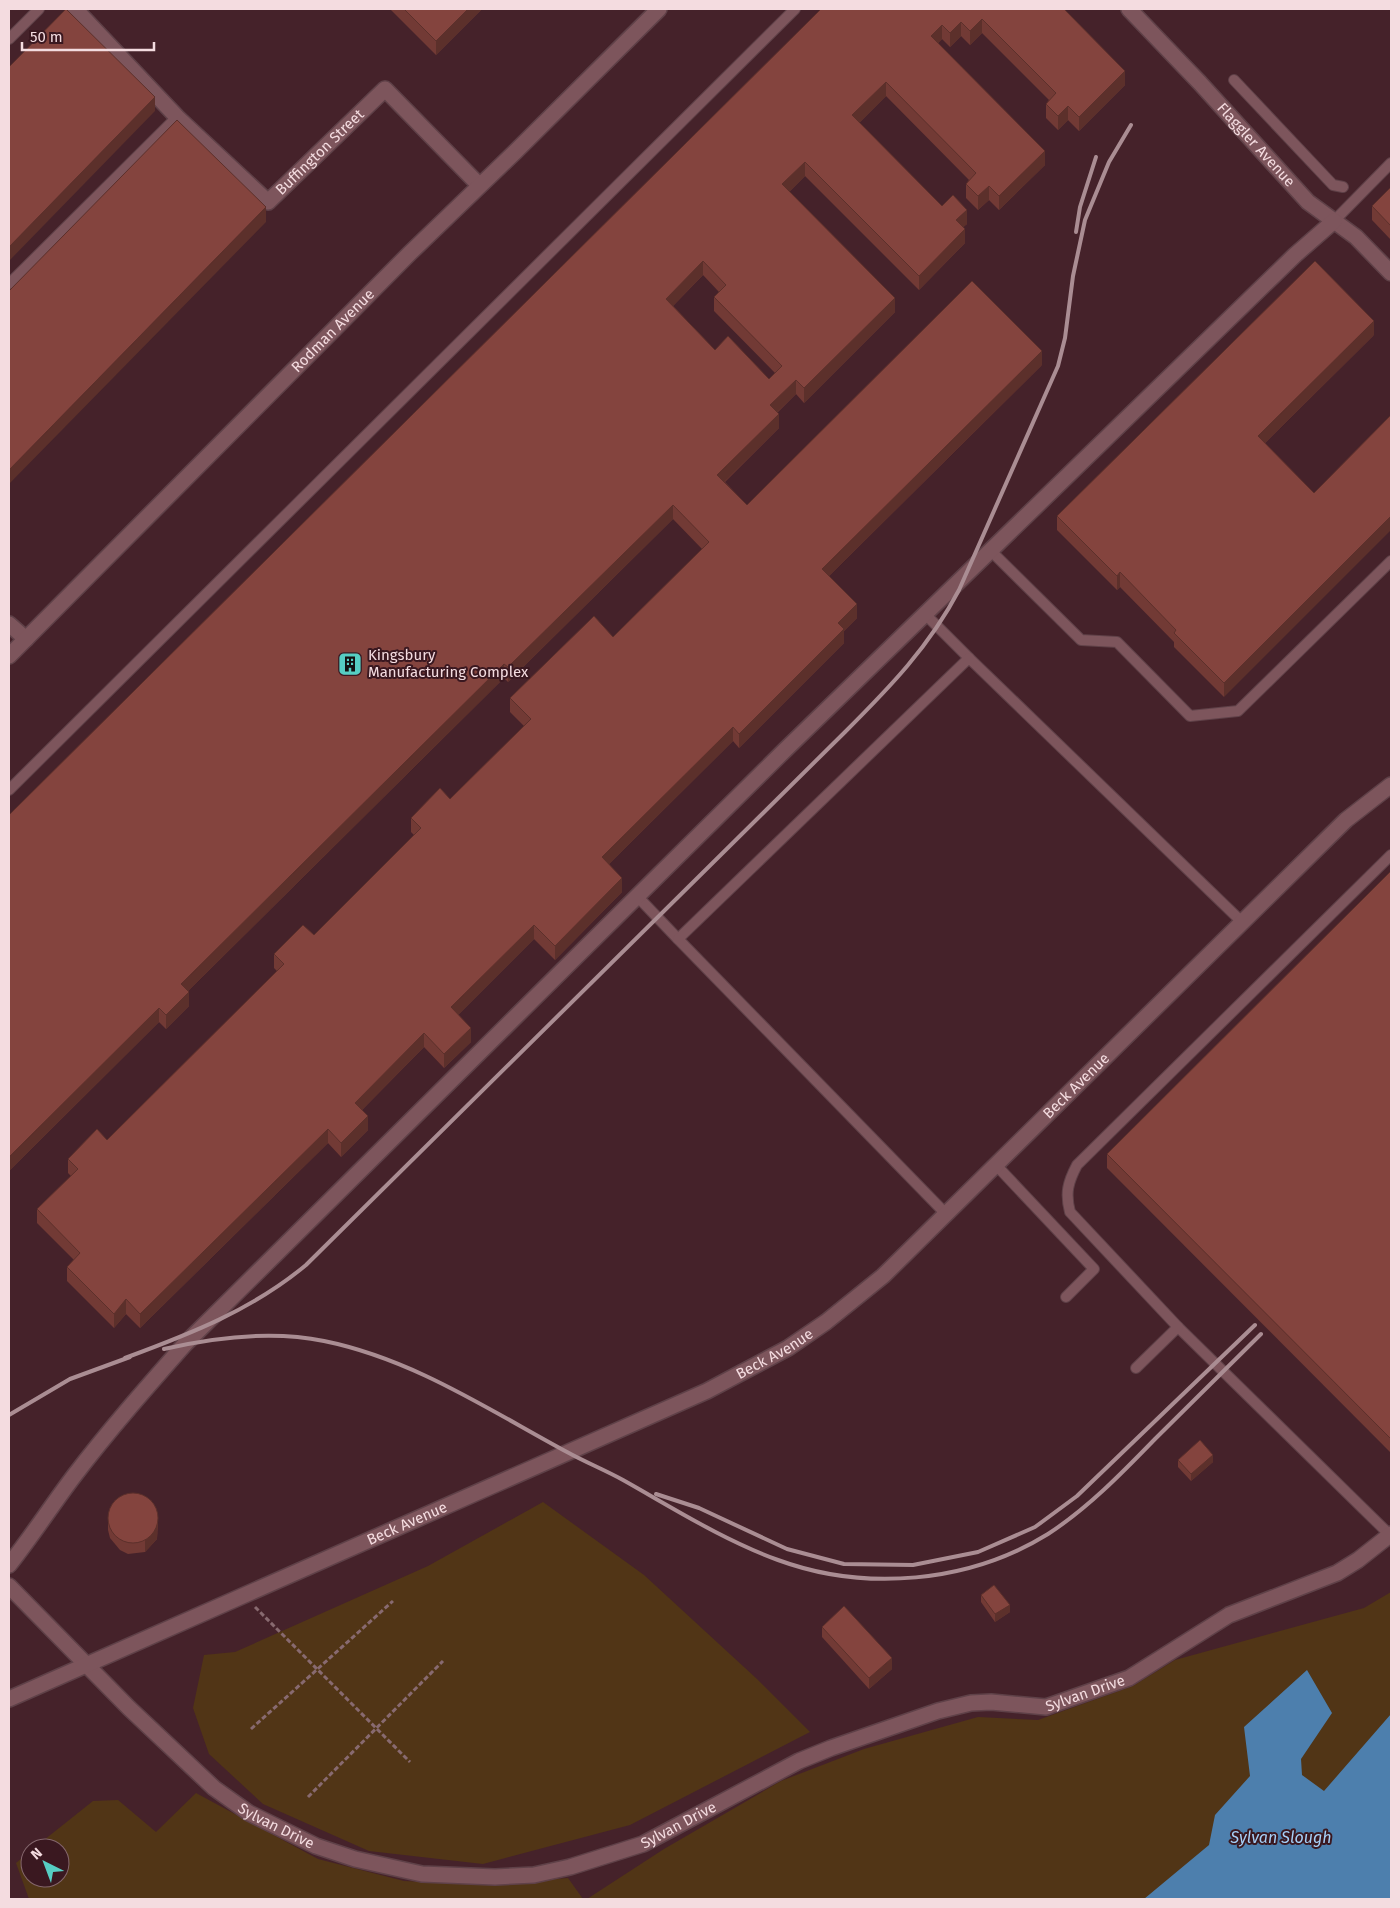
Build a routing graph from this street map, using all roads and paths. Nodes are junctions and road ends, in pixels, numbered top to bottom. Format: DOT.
graph roads {
  1 [pos="39,9"];
  2 [pos="75,9"];
  3 [pos="659,9"];
  4 [pos="795,9"];
  5 [pos="1128,9"];
  6 [pos="9,38"];
  7 [pos="1234,80"];
  8 [pos="177,118"];
  9 [pos="1391,163"];
  10 [pos="479,185"];
  11 [pos="1343,187"];
  12 [pos="1334,221"];
  13 [pos="1391,273"];
  14 [pos="9,284"];
  15 [pos="990,550"];
  16 [pos="1391,561"];
  17 [pos="925,614"];
  18 [pos="9,624"];
  19 [pos="26,640"];
  20 [pos="9,656"];
  21 [pos="969,658"];
  22 [pos="1391,784"];
  23 [pos="9,790"];
  24 [pos="1391,855"];
  25 [pos="637,896"];
  26 [pos="1241,921"];
  27 [pos="678,939"];
  28 [pos="996,1165"];
  29 [pos="946,1214"];
  30 [pos="1066,1297"];
  31 [pos="1178,1327"];
  32 [pos="1136,1368"];
  33 [pos="1391,1535"];
  34 [pos="9,1565"];
  35 [pos="9,1586"];
  36 [pos="244,1596"];
  37 [pos="393,1601"];
  38 [pos="443,1661"];
  39 [pos="87,1665"];
  40 [pos="317,1669"];
  41 [pos="9,1699"];
  42 [pos="376,1728"];
  43 [pos="250,1729"];
  44 [pos="410,1762"];
  45 [pos="308,1797"];
  1 -- 6 [label="lane"];
  2 -- 8 [label="street, Buffington Street"];
  3 -- 10 [label="street, Rodman Avenue"];
  4 -- 23 [label="lane"];
  5 -- 12 [label="street, Flaggler Avenue"];
  7 -- 11 [label="lane"];
  8 -- 10 [label="street, Buffington Street"];
  8 -- 14 [label="lane"];
  9 -- 12 [label="lane"];
  10 -- 19 [label="street, Rodman Avenue"];
  12 -- 13 [label="street, Flaggler Avenue"];
  12 -- 15 [label="street"];
  15 -- 16 [label="lane"];
  15 -- 17 [label="street"];
  17 -- 21 [label="lane"];
  17 -- 25 [label="street"];
  18 -- 19 [label="street"];
  19 -- 20 [label="street, Rodman Avenue"];
  21 -- 26 [label="lane"];
  21 -- 27 [label="lane"];
  22 -- 26 [label="street, Beck Avenue"];
  24 -- 31 [label="lane"];
  25 -- 27 [label="lane"];
  25 -- 34 [label="street"];
  26 -- 28 [label="street, Beck Avenue"];
  27 -- 29 [label="lane"];
  28 -- 29 [label="street, Beck Avenue"];
  28 -- 30 [label="lane"];
  29 -- 36 [label="street, Beck Avenue"];
  31 -- 32 [label="lane"];
  31 -- 33 [label="lane"];
  33 -- 39 [label="street, Sylvan Drive"];
  35 -- 39 [label="street, Sylvan Drive"];
  36 -- 39 [label="street, Beck Avenue"];
  36 -- 40 [label="path"];
  37 -- 40 [label="path"];
  38 -- 42 [label="path"];
  39 -- 41 [label="street, Beck Avenue"];
  40 -- 42 [label="path"];
  40 -- 43 [label="path"];
  42 -- 44 [label="path"];
  42 -- 45 [label="path"];
}
